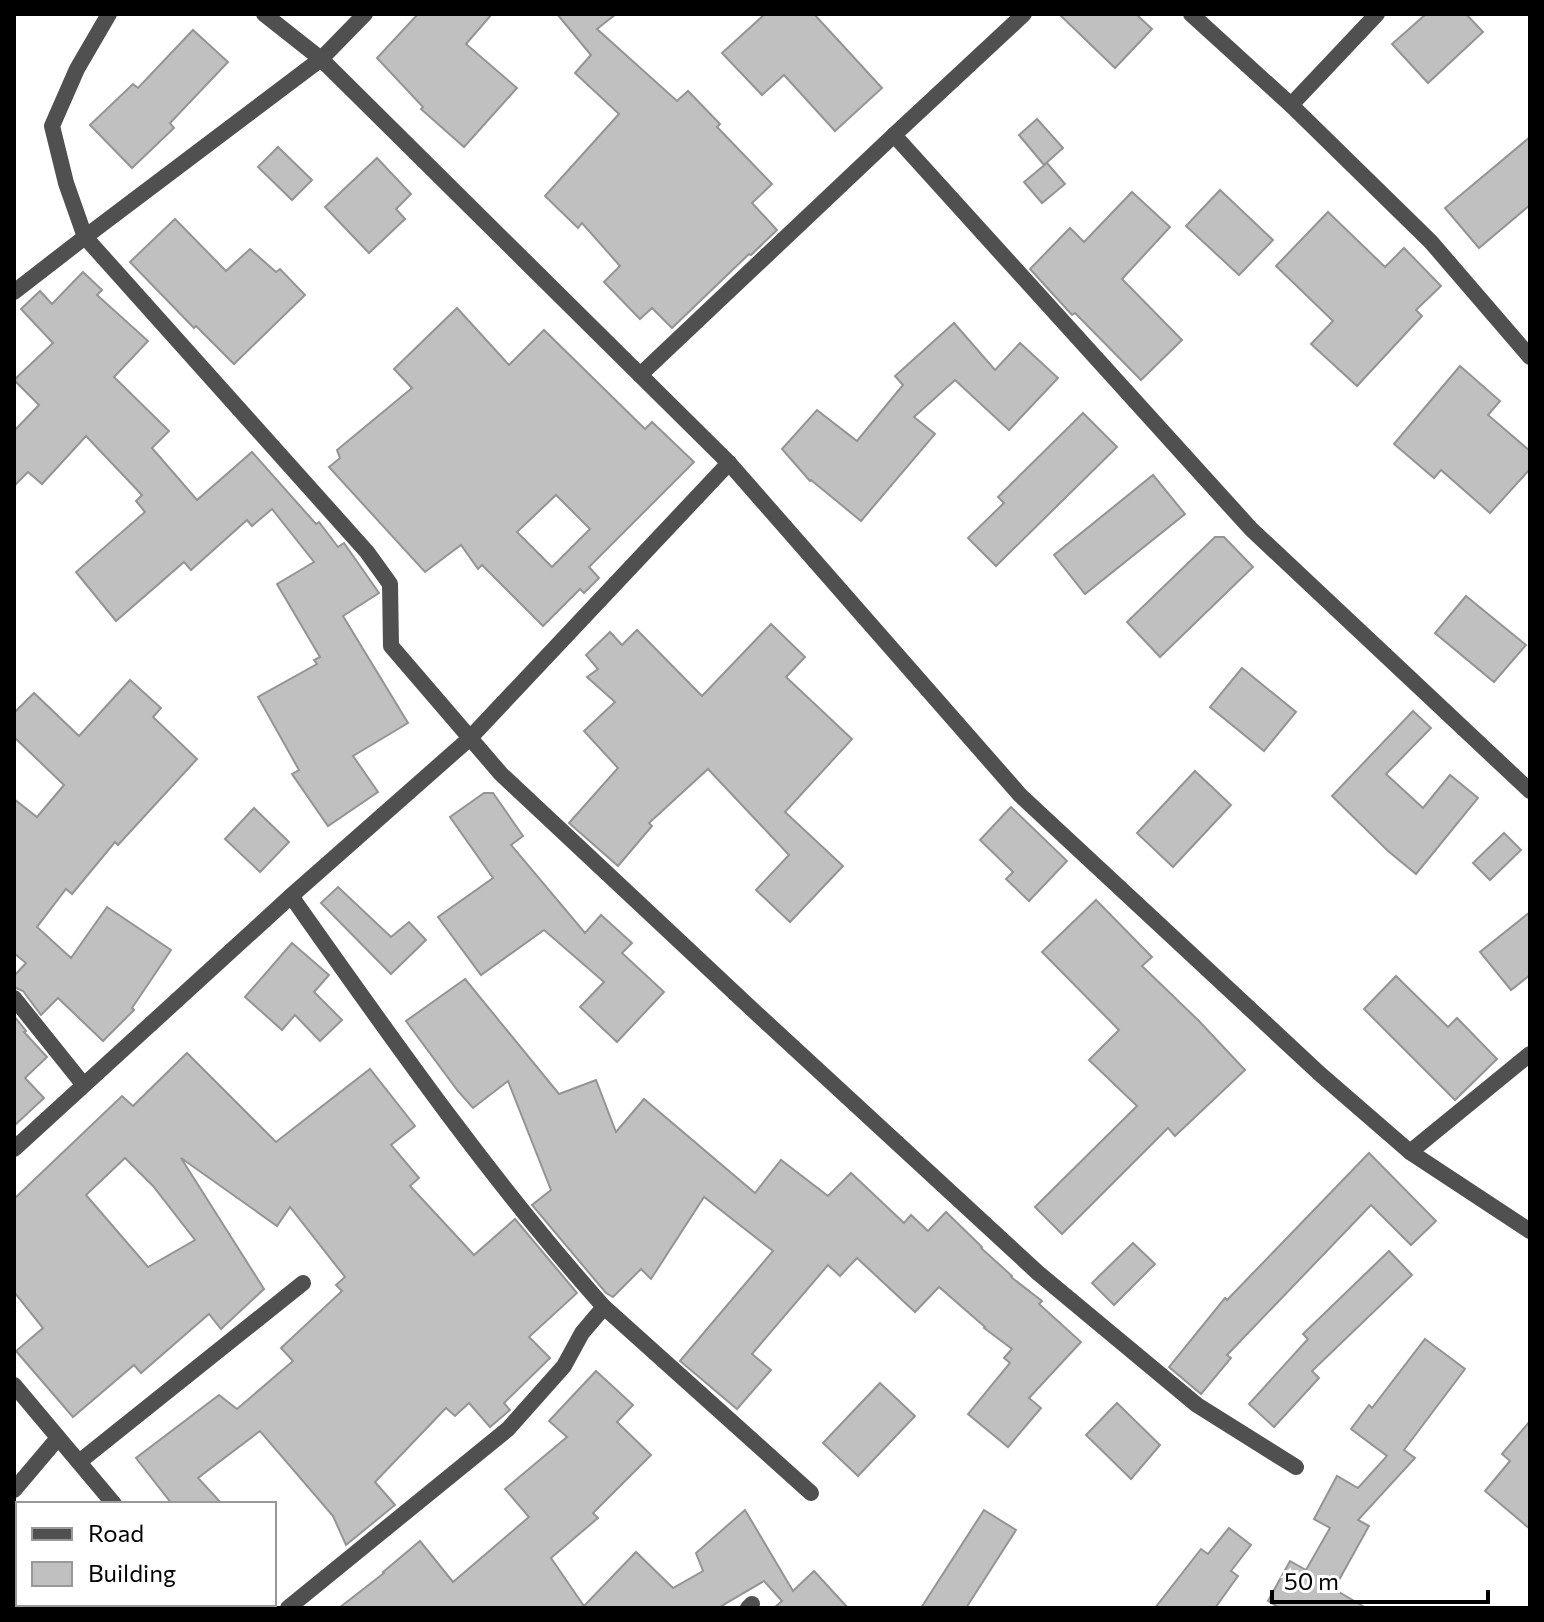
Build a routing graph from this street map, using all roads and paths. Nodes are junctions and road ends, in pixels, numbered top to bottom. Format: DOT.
graph roads {
  1 [pos="109,14"];
  2 [pos="264,14"];
  3 [pos="365,14"];
  4 [pos="1024,14"];
  5 [pos="1191,14"];
  6 [pos="1377,14"];
  7 [pos="321,59"];
  8 [pos="1291,105"];
  9 [pos="894,135"];
  10 [pos="85,237"];
  11 [pos="14,292"];
  12 [pos="1530,357"];
  13 [pos="640,375"];
  14 [pos="729,463"];
  15 [pos="469,739"];
  16 [pos="1530,791"];
  17 [pos="291,896"];
  18 [pos="14,998"];
  19 [pos="1530,1054"];
  20 [pos="83,1084"];
  21 [pos="14,1149"];
  22 [pos="1410,1152"];
  23 [pos="1530,1231"];
  24 [pos="303,1283"];
  25 [pos="604,1307"];
  26 [pos="14,1385"];
  27 [pos="58,1438"];
  28 [pos="79,1462"];
  29 [pos="1296,1467"];
  30 [pos="14,1490"];
  31 [pos="811,1493"];
  32 [pos="112,1502"];
  33 [pos="288,1608"];
  1 -- 10 [label="street"];
  2 -- 7 [label="street"];
  3 -- 7 [label="street"];
  4 -- 9 [label="street"];
  5 -- 8 [label="street"];
  6 -- 8 [label="street"];
  7 -- 10 [label="street"];
  7 -- 13 [label="street"];
  8 -- 12 [label="street"];
  9 -- 13 [label="street"];
  9 -- 16 [label="street"];
  10 -- 11 [label="street"];
  10 -- 15 [label="street"];
  13 -- 14 [label="street"];
  14 -- 15 [label="street"];
  14 -- 22 [label="street"];
  15 -- 17 [label="street"];
  15 -- 29 [label="street"];
  17 -- 20 [label="street"];
  17 -- 25 [label="street"];
  18 -- 20 [label="street"];
  19 -- 22 [label="street"];
  20 -- 21 [label="street"];
  22 -- 23 [label="street"];
  24 -- 28 [label="street"];
  25 -- 31 [label="street"];
  25 -- 33 [label="street"];
  26 -- 27 [label="street"];
  27 -- 28 [label="street"];
  27 -- 30 [label="street"];
  28 -- 32 [label="street"];
}
